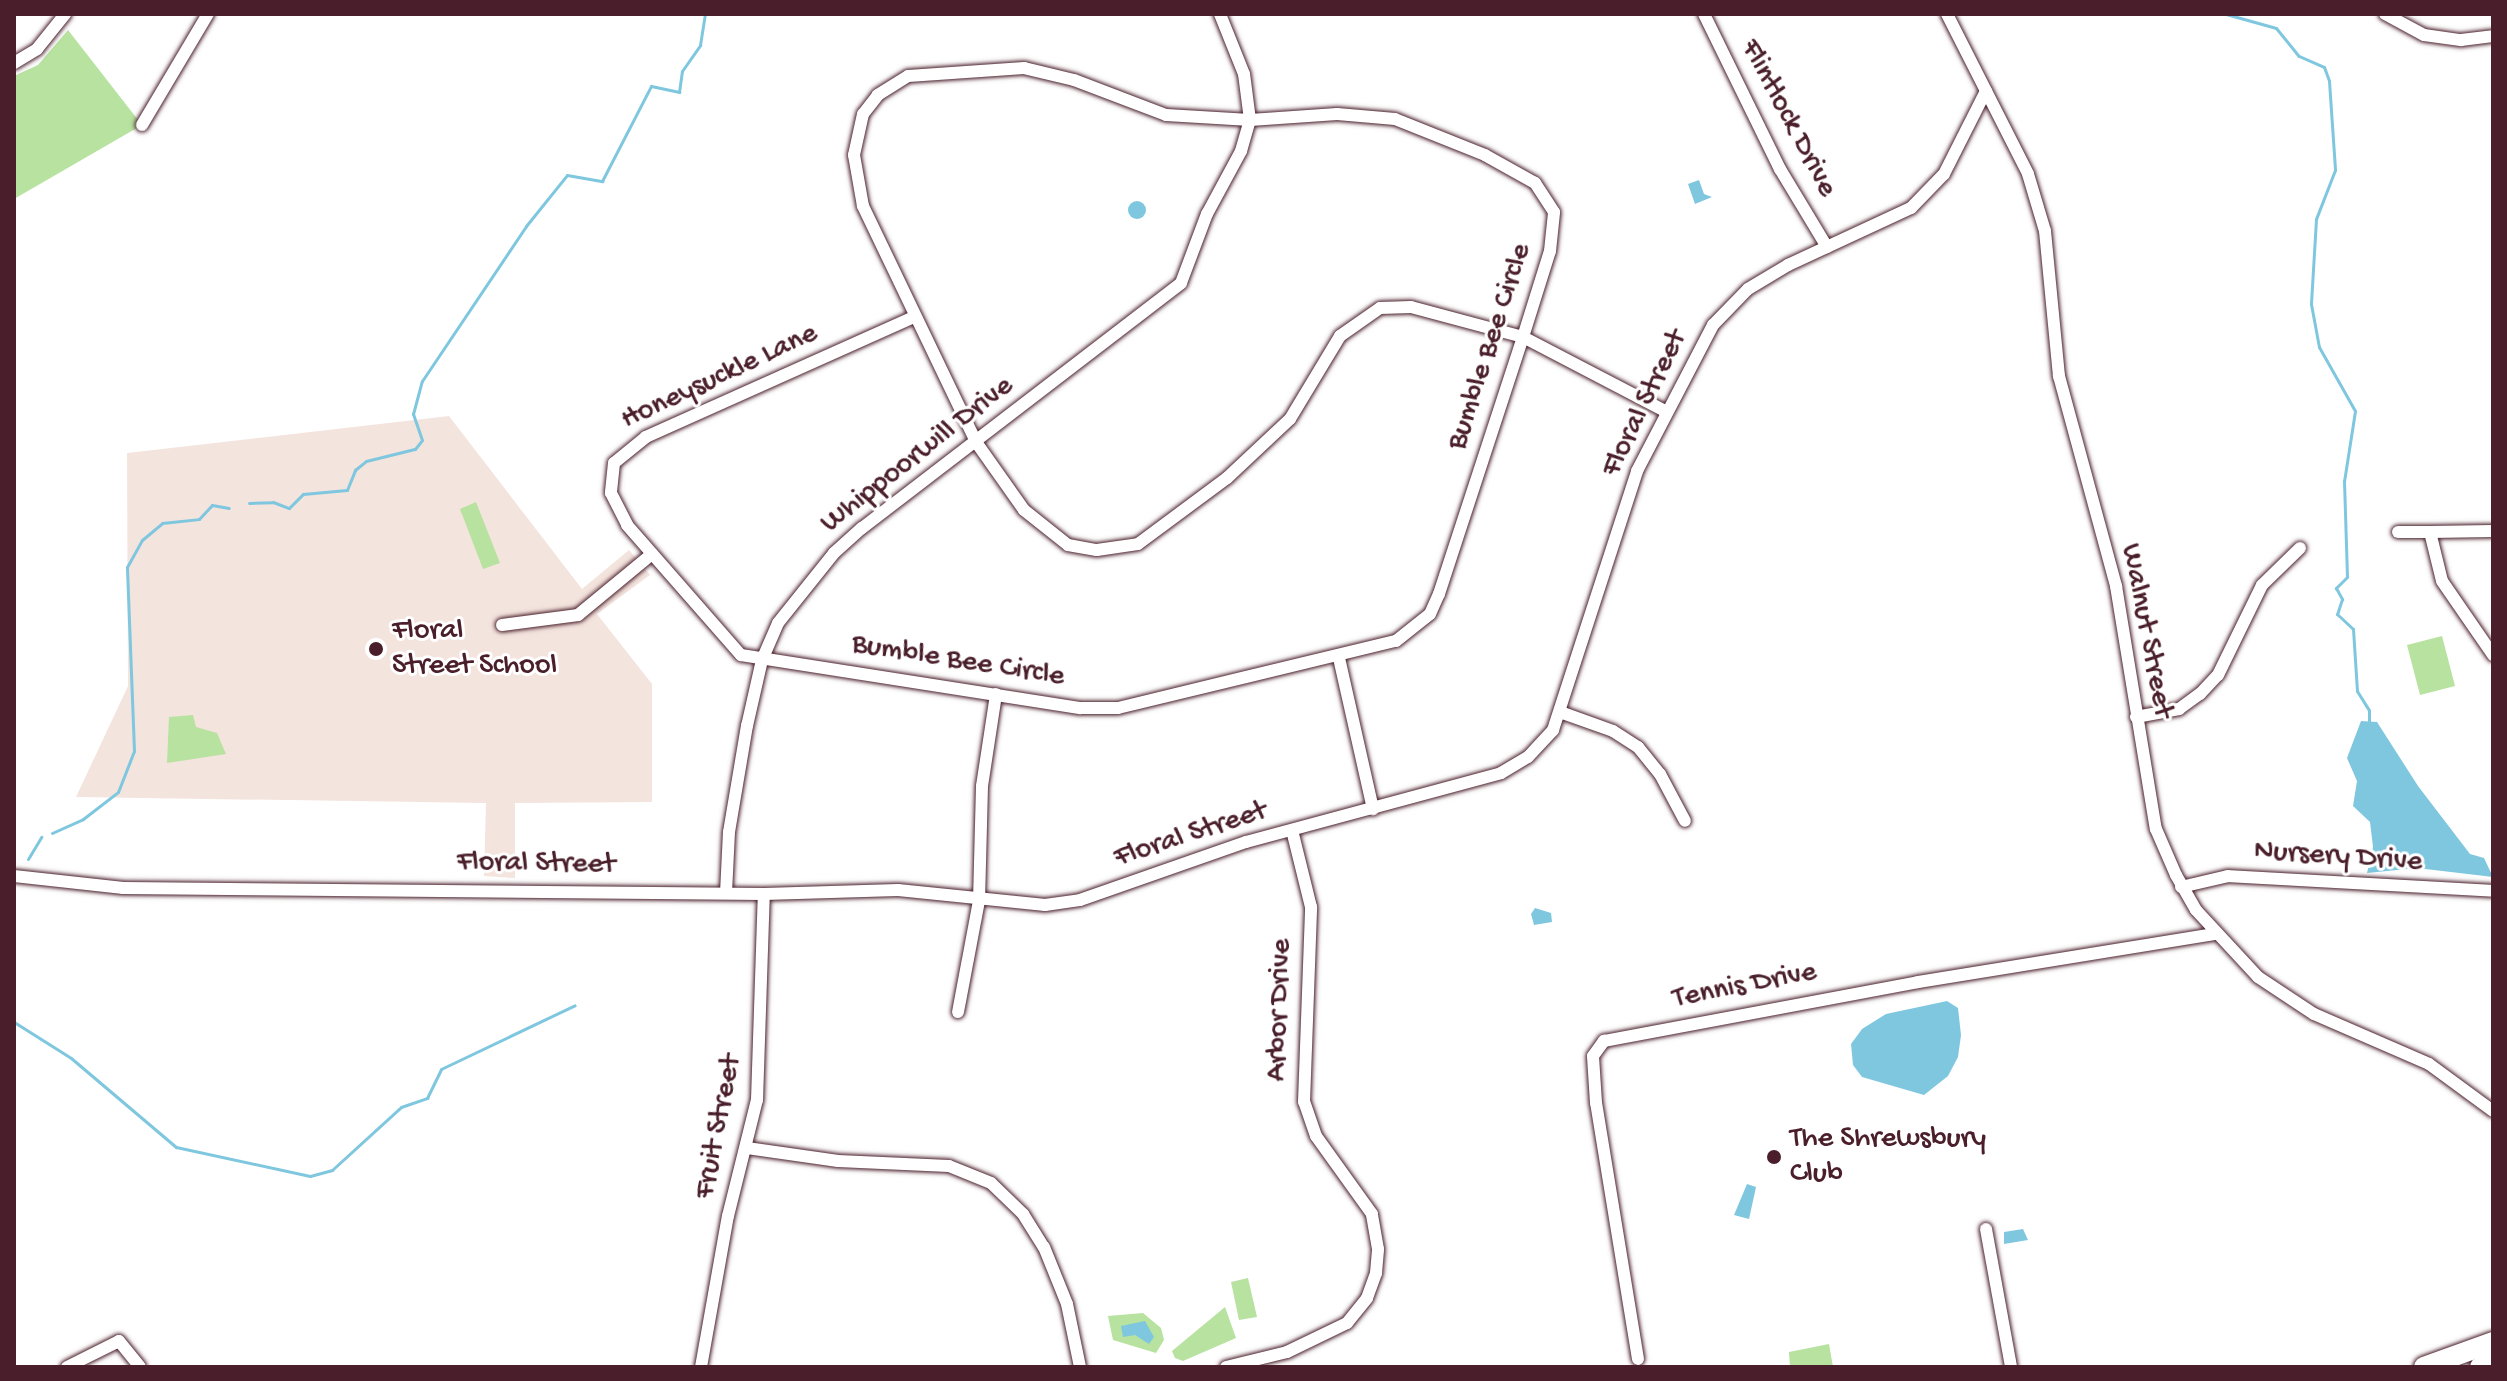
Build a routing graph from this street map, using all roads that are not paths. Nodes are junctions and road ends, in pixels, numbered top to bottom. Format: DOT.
graph roads {
  1 [pos="65,14"];
  2 [pos="208,14"];
  3 [pos="1220,14"];
  4 [pos="1704,14"];
  5 [pos="1947,14"];
  6 [pos="2385,14"];
  7 [pos="2493,36"];
  8 [pos="14,63"];
  9 [pos="1986,91"];
  10 [pos="1250,120"];
  11 [pos="142,125"];
  12 [pos="1827,247"];
  13 [pos="914,317"];
  14 [pos="1523,337"];
  15 [pos="1667,412"];
  16 [pos="976,442"];
  17 [pos="2493,531"];
  18 [pos="2398,532"];
  19 [pos="2430,532"];
  20 [pos="2300,548"];
  21 [pos="652,554"];
  22 [pos="502,625"];
  23 [pos="2493,655"];
  24 [pos="1339,658"];
  25 [pos="762,660"];
  26 [pos="996,694"];
  27 [pos="1560,712"];
  28 [pos="2136,717"];
  29 [pos="1373,809"];
  30 [pos="1685,821"];
  31 [pos="1292,830"];
  32 [pos="14,876"];
  33 [pos="2181,887"];
  34 [pos="2493,891"];
  35 [pos="726,893"];
  36 [pos="764,894"];
  37 [pos="979,901"];
  38 [pos="2216,934"];
  39 [pos="958,1012"];
  40 [pos="2493,1111"];
  41 [pos="747,1148"];
  42 [pos="1986,1229"];
  43 [pos="2493,1342"];
  44 [pos="1638,1359"];
  45 [pos="2493,1362"];
  46 [pos="67,1367"];
  47 [pos="140,1367"];
  48 [pos="701,1367"];
  49 [pos="1080,1367"];
  50 [pos="1226,1367"];
  51 [pos="2011,1367"];
  52 [pos="2424,1367"];
  53 [pos="2480,1367"];
  1 -- 8 [label="street"];
  2 -- 11 [label="street"];
  3 -- 10 [label="street"];
  4 -- 12 [label="street, Flintlock Drive"];
  5 -- 9 [label="street, Walnut Street"];
  6 -- 7 [label="street"];
  9 -- 12 [label="street, Floral Street"];
  9 -- 28 [label="street, Walnut Street"];
  10 -- 13 [label="street, Bumble Bee Circle"];
  10 -- 14 [label="street, Bumble Bee Circle"];
  10 -- 16 [label="street, Whippoorwill Drive"];
  12 -- 15 [label="street, Floral Street"];
  13 -- 16 [label="street, Bumble Bee Circle"];
  13 -- 21 [label="street, Honeysuckle Lane"];
  14 -- 15 [label="street, Bumble Bee Circle"];
  14 -- 16 [label="street, Bumble Bee Circle"];
  14 -- 24 [label="street, Bumble Bee Circle"];
  15 -- 27 [label="street, Floral Street"];
  16 -- 25 [label="street, Whippoorwill Drive"];
  17 -- 19 [label="street"];
  18 -- 19 [label="street"];
  19 -- 23 [label="street"];
  20 -- 28 [label="street"];
  21 -- 22 [label="street"];
  21 -- 25 [label="street, Honeysuckle Lane"];
  24 -- 26 [label="street, Bumble Bee Circle"];
  24 -- 29 [label="street"];
  25 -- 26 [label="street, Bumble Bee Circle"];
  25 -- 35 [label="street, Whippoorwill Drive"];
  26 -- 37 [label="street"];
  27 -- 29 [label="street, Floral Street"];
  27 -- 30 [label="street"];
  28 -- 33 [label="street, Walnut Street"];
  29 -- 31 [label="street, Floral Street"];
  31 -- 37 [label="street, Floral Street"];
  31 -- 50 [label="street, Arbor Drive"];
  32 -- 35 [label="street, Floral Street"];
  33 -- 34 [label="street, Nursery Drive"];
  33 -- 38 [label="street, Walnut Street"];
  35 -- 36 [label="street, Floral Street"];
  36 -- 37 [label="street, Floral Street"];
  36 -- 41 [label="street, Fruit Street"];
  37 -- 39 [label="street"];
  38 -- 40 [label="street, Walnut Street"];
  38 -- 44 [label="street, Tennis Drive"];
  41 -- 48 [label="street, Fruit Street"];
  41 -- 49 [label="street"];
  42 -- 51 [label="street"];
  43 -- 52 [label="highway"];
  45 -- 53 [label="highway"];
  46 -- 47 [label="street"];
}
